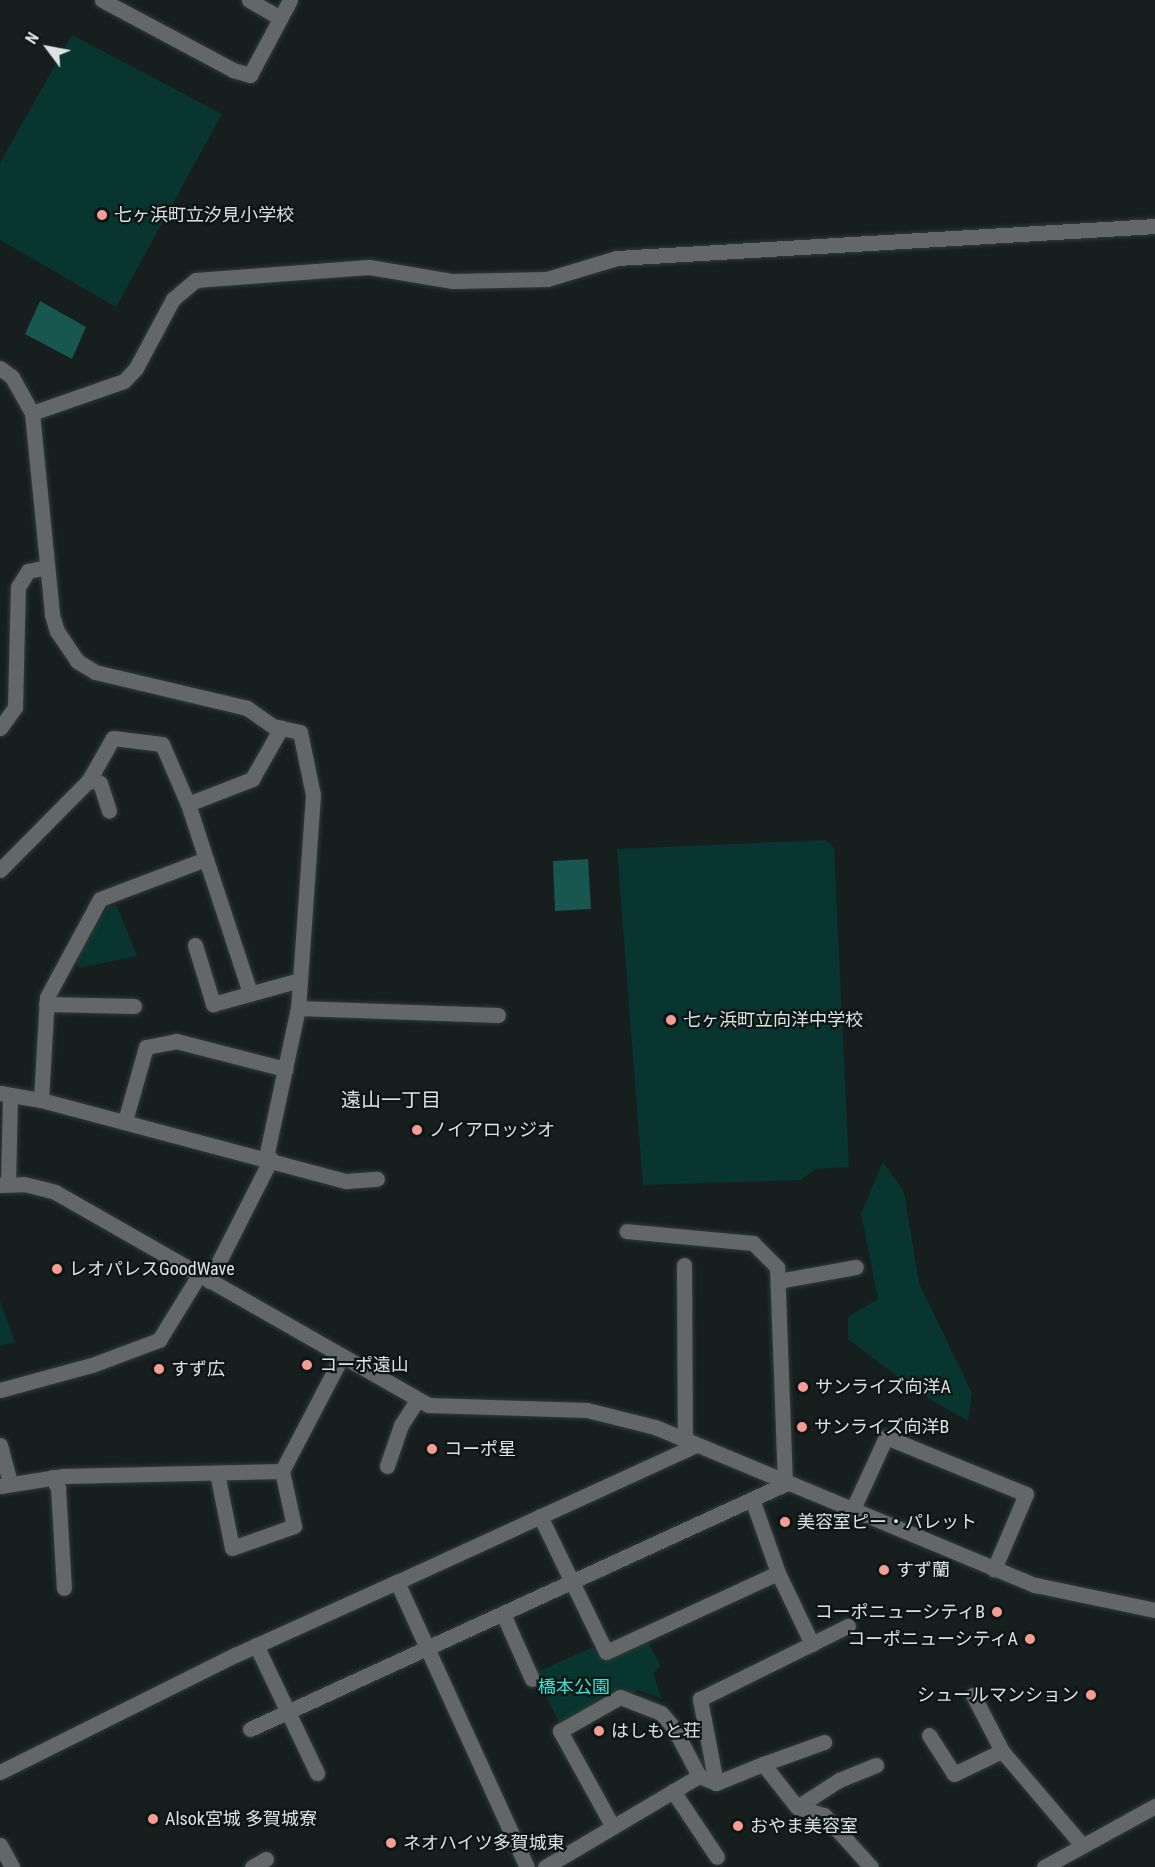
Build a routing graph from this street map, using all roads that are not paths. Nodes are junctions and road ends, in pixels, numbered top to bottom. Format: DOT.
graph roads {
  1 [pos="102,0"];
  2 [pos="249,0"];
  3 [pos="290,0"];
  4 [pos="280,18"];
  5 [pos="1155,226"];
  6 [pos="0,368"];
  7 [pos="32,413"];
  8 [pos="47,567"];
  9 [pos="0,728"];
  10 [pos="281,728"];
  11 [pos="89,780"];
  12 [pos="188,804"];
  13 [pos="109,811"];
  14 [pos="206,859"];
  15 [pos="0,870"];
  16 [pos="195,945"];
  17 [pos="300,980"];
  18 [pos="250,993"];
  19 [pos="46,1004"];
  20 [pos="134,1006"];
  21 [pos="298,1008"];
  22 [pos="498,1015"];
  23 [pos="285,1069"];
  24 [pos="5,1094"];
  25 [pos="41,1100"];
  26 [pos="125,1121"];
  27 [pos="268,1158"];
  28 [pos="377,1179"];
  29 [pos="4,1184"];
  30 [pos="627,1231"];
  31 [pos="684,1265"];
  32 [pos="856,1267"];
  33 [pos="204,1278"];
  34 [pos="778,1281"];
  35 [pos="341,1358"];
  36 [pos="0,1390"];
  37 [pos="417,1400"];
  38 [pos="691,1442"];
  39 [pos="0,1445"];
  40 [pos="387,1466"];
  41 [pos="282,1471"];
  42 [pos="217,1473"];
  43 [pos="52,1477"];
  44 [pos="5,1484"];
  45 [pos="784,1484"];
  46 [pos="752,1499"];
  47 [pos="852,1511"];
  48 [pos="540,1516"];
  49 [pos="994,1569"];
  50 [pos="778,1573"];
  51 [pos="397,1582"];
  52 [pos="571,1582"];
  53 [pos="64,1588"];
  54 [pos="1155,1610"];
  55 [pos="504,1614"];
  56 [pos="848,1626"];
  57 [pos="812,1644"];
  58 [pos="256,1645"];
  59 [pos="429,1648"];
  60 [pos="532,1679"];
  61 [pos="973,1695"];
  62 [pos="287,1711"];
  63 [pos="250,1730"];
  64 [pos="928,1735"];
  65 [pos="824,1742"];
  66 [pos="1002,1751"];
  67 [pos="763,1764"];
  68 [pos="876,1765"];
  69 [pos="0,1772"];
  70 [pos="317,1773"];
  71 [pos="699,1776"];
  72 [pos="716,1783"];
  73 [pos="673,1791"];
  74 [pos="1155,1806"];
  75 [pos="797,1807"];
  76 [pos="613,1827"];
  77 [pos="0,1845"];
  78 [pos="1082,1845"];
  79 [pos="717,1857"];
  80 [pos="266,1859"];
  81 [pos="12,1867"];
  82 [pos="252,1867"];
  83 [pos="527,1867"];
  84 [pos="545,1867"];
  85 [pos="871,1867"];
  86 [pos="1044,1867"];
  1 -- 4 [label="street"];
  2 -- 4 [label="street"];
  3 -- 4 [label="street"];
  5 -- 7 [label="street"];
  6 -- 7 [label="street"];
  7 -- 8 [label="street"];
  8 -- 9 [label="street"];
  8 -- 10 [label="street"];
  10 -- 12 [label="street"];
  10 -- 17 [label="street"];
  11 -- 12 [label="street"];
  11 -- 13 [label="street"];
  11 -- 15 [label="street"];
  12 -- 14 [label="street"];
  14 -- 18 [label="street"];
  14 -- 19 [label="street"];
  16 -- 18 [label="street"];
  17 -- 18 [label="street"];
  17 -- 21 [label="street"];
  19 -- 20 [label="street"];
  19 -- 25 [label="street"];
  21 -- 22 [label="street"];
  21 -- 23 [label="street"];
  23 -- 26 [label="street"];
  23 -- 27 [label="street"];
  24 -- 25 [label="street"];
  24 -- 29 [label="street"];
  25 -- 26 [label="street"];
  26 -- 27 [label="street"];
  27 -- 28 [label="street"];
  27 -- 33 [label="street"];
  29 -- 33 [label="street"];
  30 -- 34 [label="street"];
  31 -- 38 [label="street"];
  32 -- 34 [label="street"];
  33 -- 35 [label="street"];
  33 -- 36 [label="street"];
  34 -- 45 [label="street"];
  35 -- 37 [label="street"];
  35 -- 41 [label="street"];
  37 -- 38 [label="street"];
  37 -- 40 [label="street"];
  38 -- 45 [label="street"];
  38 -- 48 [label="street"];
  39 -- 44 [label="street"];
  41 -- 42 [label="street"];
  41 -- 42 [label="street"];
  42 -- 43 [label="street"];
  43 -- 44 [label="street"];
  43 -- 53 [label="street"];
  45 -- 46 [label="street"];
  45 -- 47 [label="street"];
  46 -- 50 [label="street"];
  46 -- 52 [label="street"];
  47 -- 49 [label="street"];
  47 -- 49 [label="street"];
  48 -- 51 [label="street"];
  48 -- 52 [label="street"];
  49 -- 54 [label="street"];
  50 -- 52 [label="street"];
  50 -- 57 [label="street"];
  51 -- 58 [label="street"];
  51 -- 59 [label="street"];
  52 -- 55 [label="street"];
  55 -- 59 [label="street"];
  55 -- 60 [label="street"];
  56 -- 57 [label="street"];
  57 -- 72 [label="street"];
  58 -- 62 [label="street"];
  58 -- 69 [label="street"];
  59 -- 62 [label="street"];
  59 -- 83 [label="street"];
  61 -- 66 [label="street"];
  62 -- 63 [label="street"];
  62 -- 70 [label="street"];
  64 -- 66 [label="street"];
  65 -- 67 [label="street"];
  66 -- 78 [label="street"];
  67 -- 72 [label="street"];
  67 -- 75 [label="street"];
  68 -- 75 [label="street"];
  71 -- 72 [label="street"];
  71 -- 73 [label="street"];
  71 -- 76 [label="street"];
  73 -- 76 [label="street"];
  73 -- 79 [label="street"];
  74 -- 78 [label="street"];
  75 -- 85 [label="street"];
  76 -- 84 [label="street"];
  77 -- 81 [label="street"];
  78 -- 86 [label="street"];
  80 -- 82 [label="street"];
}
